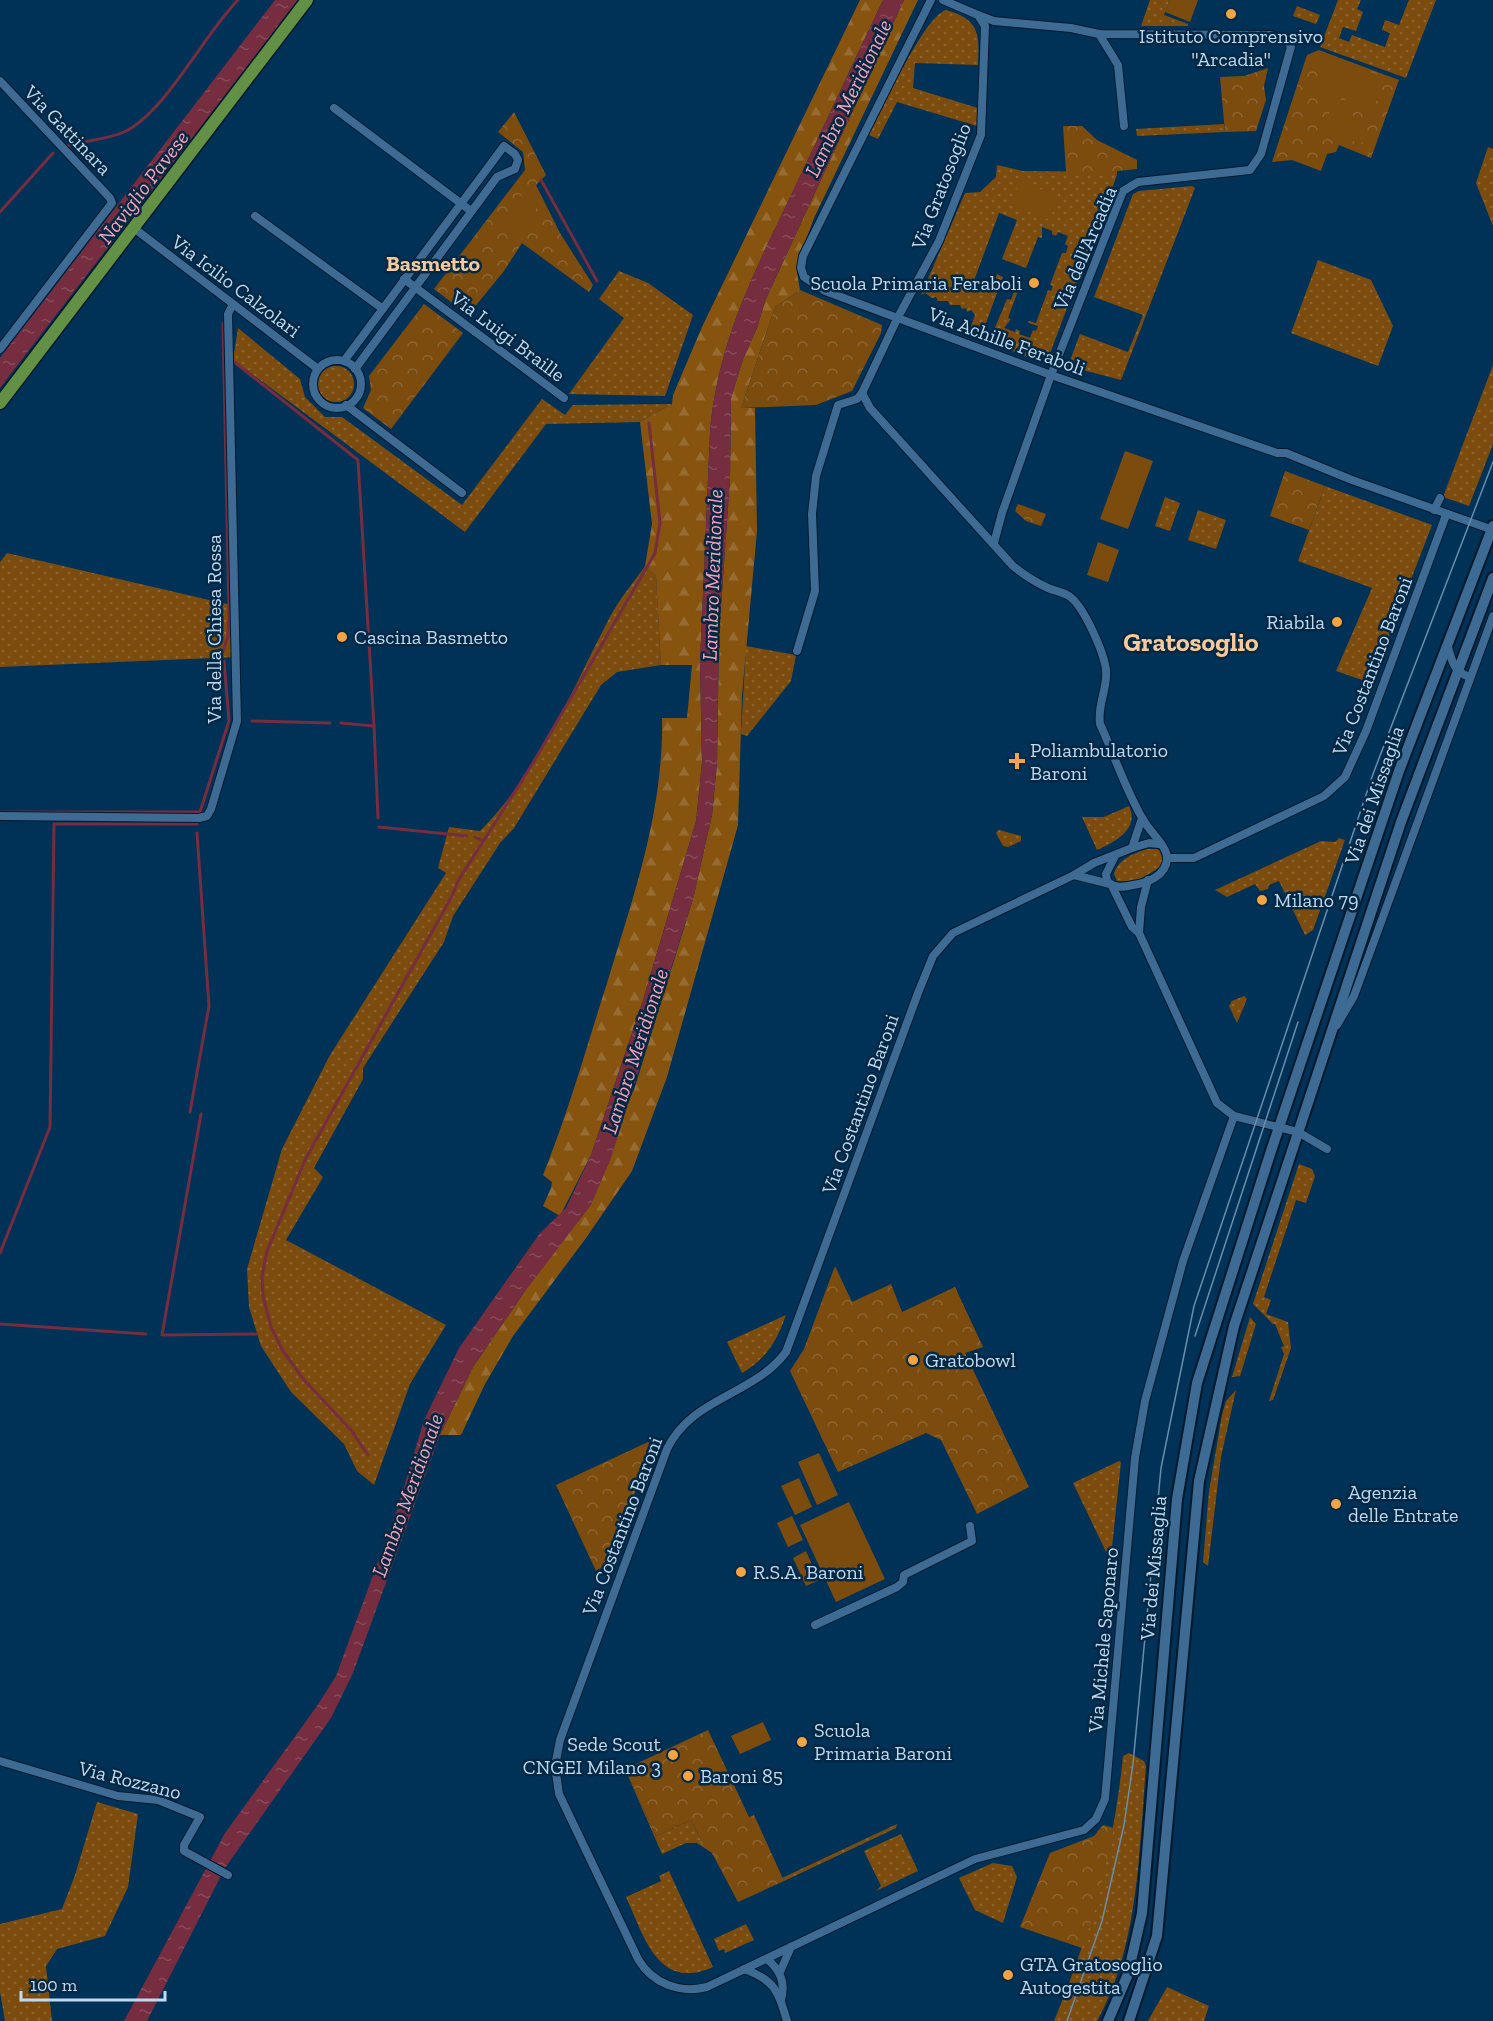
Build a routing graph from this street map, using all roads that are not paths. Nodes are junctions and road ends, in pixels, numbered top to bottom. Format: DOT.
graph roads {
  1 [pos="307,0"];
  2 [pos="931,0"];
  3 [pos="943,0"];
  4 [pos="978,15"];
  5 [pos="1099,34"];
  6 [pos="0,81"];
  7 [pos="334,108"];
  8 [pos="1124,126"];
  9 [pos="461,203"];
  10 [pos="471,211"];
  11 [pos="255,216"];
  12 [pos="135,229"];
  13 [pos="405,279"];
  14 [pos="415,287"];
  15 [pos="233,304"];
  16 [pos="382,309"];
  17 [pos="897,319"];
  18 [pos="0,349"];
  19 [pos="344,361"];
  20 [pos="318,369"];
  21 [pos="355,369"];
  22 [pos="1051,375"];
  23 [pos="862,393"];
  24 [pos="564,398"];
  25 [pos="0,403"];
  26 [pos="346,405"];
  27 [pos="462,493"];
  28 [pos="1440,498"];
  29 [pos="1434,510"];
  30 [pos="1446,515"];
  31 [pos="1493,529"];
  32 [pos="994,543"];
  33 [pos="1493,578"];
  34 [pos="1493,616"];
  35 [pos="1448,647"];
  36 [pos="797,651"];
  37 [pos="1458,672"];
  38 [pos="1469,677"];
  39 [pos="0,816"];
  40 [pos="1142,818"];
  41 [pos="1159,844"];
  42 [pos="1132,848"];
  43 [pos="1116,855"];
  44 [pos="1167,858"];
  45 [pos="1074,875"];
  46 [pos="1148,880"];
  47 [pos="1111,885"];
  48 [pos="1139,933"];
  49 [pos="1331,1034"];
  50 [pos="1234,1116"];
  51 [pos="1281,1126"];
  52 [pos="1298,1132"];
  53 [pos="1327,1149"];
  54 [pos="969,1527"];
  55 [pos="815,1625"];
  56 [pos="0,1761"];
  57 [pos="228,1875"];
  58 [pos="791,1947"];
  59 [pos="767,1959"];
  60 [pos="744,1969"];
  61 [pos="780,1972"];
  62 [pos="766,1978"];
  63 [pos="781,2000"];
  64 [pos="787,2021"];
  65 [pos="1108,2021"];
  66 [pos="1129,2021"];
  1 -- 12 [label="main road"];
  2 -- 17 [label="street, Via Achille Feraboli"];
  3 -- 4 [label="street"];
  4 -- 5 [label="street, Via dell'Arcadia"];
  4 -- 17 [label="street, Via Gratosoglio"];
  5 -- 8 [label="street"];
  5 -- 22 [label="street, Via dell'Arcadia"];
  6 -- 18 [label="street, Via Gattinara"];
  7 -- 9 [label="street"];
  9 -- 10 [label="street"];
  9 -- 10 [label="street"];
  9 -- 13 [label="street"];
  10 -- 14 [label="street"];
  11 -- 16 [label="street"];
  12 -- 15 [label="street, Via Icilio Calzolari"];
  12 -- 25 [label="main road"];
  13 -- 14 [label="street, Via Luigi Braille"];
  13 -- 16 [label="street"];
  14 -- 21 [label="street"];
  14 -- 24 [label="street, Via Luigi Braille"];
  15 -- 20 [label="street, Via Icilio Calzolari"];
  15 -- 39 [label="street, Via della Chiesa Rossa"];
  16 -- 19 [label="street"];
  17 -- 22 [label="street, Via Achille Feraboli"];
  17 -- 23 [label="street, Via Gratosoglio"];
  19 -- 20 [label="street"];
  19 -- 21 [label="street"];
  20 -- 26 [label="street"];
  21 -- 26 [label="street"];
  22 -- 29 [label="street, Via Achille Feraboli"];
  22 -- 32 [label="street"];
  23 -- 32 [label="street"];
  23 -- 36 [label="street"];
  26 -- 27 [label="street"];
  28 -- 29 [label="street"];
  29 -- 30 [label="street, Via Achille Feraboli"];
  30 -- 31 [label="street, Via Achille Feraboli"];
  30 -- 44 [label="street, Via Costantino Baroni"];
  31 -- 35 [label="main road, Via dei Missaglia"];
  32 -- 40 [label="street"];
  33 -- 37 [label="main road, Via dei Missaglia"];
  34 -- 38 [label="street, Via dei Missaglia"];
  35 -- 37 [label="street"];
  35 -- 51 [label="main road, Via dei Missaglia"];
  37 -- 38 [label="street"];
  37 -- 49 [label="main road, Via dei Missaglia"];
  38 -- 49 [label="street, Via dei Missaglia"];
  40 -- 41 [label="street"];
  40 -- 42 [label="street"];
  41 -- 42 [label="street, Via Costantino Baroni"];
  41 -- 44 [label="street"];
  42 -- 43 [label="street, Via Costantino Baroni"];
  43 -- 45 [label="street, Via Costantino Baroni"];
  43 -- 47 [label="street"];
  44 -- 46 [label="street"];
  45 -- 47 [label="street"];
  45 -- 60 [label="street, Via Costantino Baroni"];
  46 -- 47 [label="street"];
  46 -- 48 [label="street"];
  47 -- 48 [label="street"];
  48 -- 50 [label="street"];
  49 -- 52 [label="main road, Via dei Missaglia"];
  50 -- 51 [label="street"];
  50 -- 58 [label="street, Via Michele Saponaro"];
  51 -- 52 [label="street"];
  51 -- 65 [label="main road, Via dei Missaglia"];
  52 -- 53 [label="street"];
  52 -- 66 [label="main road, Via dei Missaglia"];
  54 -- 55 [label="street"];
  56 -- 57 [label="street, Via Rozzano"];
  58 -- 59 [label="street, Via Michele Saponaro"];
  58 -- 61 [label="street"];
  59 -- 60 [label="street, Via Costantino Baroni"];
  59 -- 61 [label="street"];
  59 -- 62 [label="street"];
  60 -- 62 [label="street"];
  61 -- 63 [label="street"];
  62 -- 63 [label="street"];
  63 -- 64 [label="street"];
}
